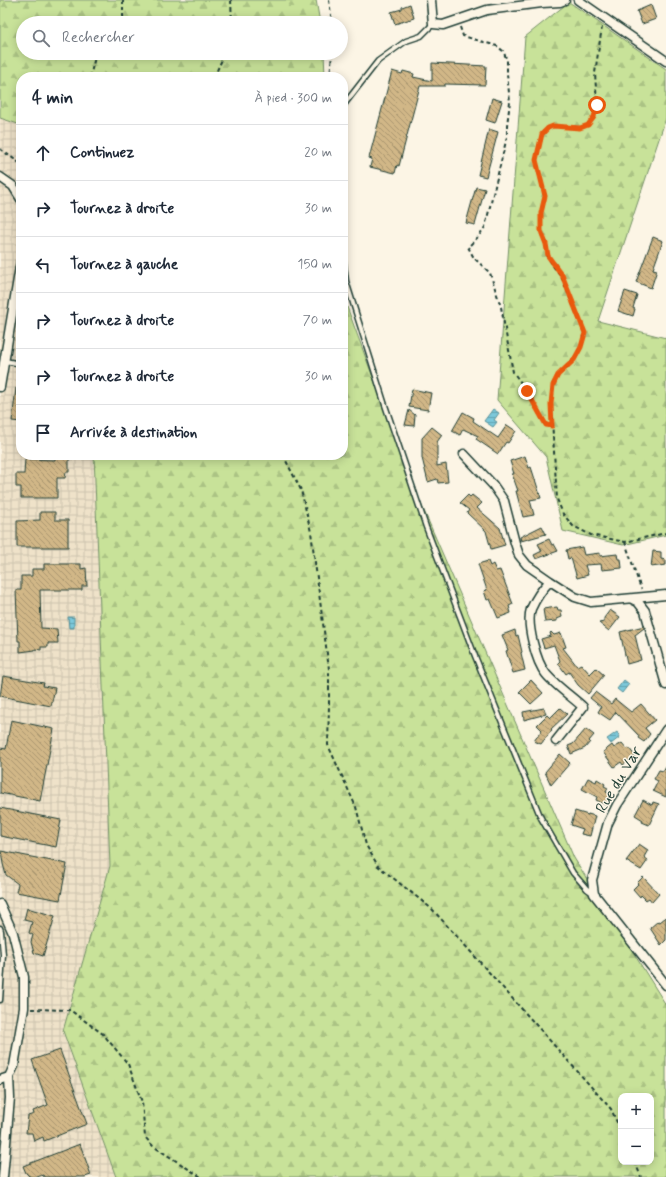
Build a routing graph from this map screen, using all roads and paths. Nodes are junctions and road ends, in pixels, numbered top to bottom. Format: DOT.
graph roads {
  1 [pos="123,0"];
  2 [pos="232,0"];
  3 [pos="329,0"];
  4 [pos="431,0"];
  5 [pos="565,0"];
  6 [pos="578,0"];
  7 [pos="544,1"];
  8 [pos="124,16"];
  9 [pos="232,16"];
  10 [pos="331,16"];
  11 [pos="457,19"];
  12 [pos="604,19"];
  13 [pos="433,24"];
  14 [pos="94,60"];
  15 [pos="222,60"];
  16 [pos="331,60"];
  17 [pos="666,61"];
  18 [pos="91,72"];
  19 [pos="216,72"];
  20 [pos="330,72"];
  21 [pos="348,99"];
  22 [pos="0,149"];
  23 [pos="16,160"];
  24 [pos="0,177"];
  25 [pos="16,190"];
  26 [pos="348,287"];
  27 [pos="16,292"];
  28 [pos="5,361"];
  29 [pos="16,363"];
  30 [pos="0,387"];
  31 [pos="552,426"];
  32 [pos="464,454"];
  33 [pos="286,460"];
  34 [pos="666,533"];
  35 [pos="625,542"];
  36 [pos="550,582"];
  37 [pos="666,595"];
  38 [pos="657,596"];
  39 [pos="644,598"];
  40 [pos="632,599"];
  41 [pos="645,611"];
  42 [pos="666,685"];
  43 [pos="666,730"];
  44 [pos="556,741"];
  45 [pos="594,894"];
  46 [pos="0,904"];
  47 [pos="0,928"];
  48 [pos="666,984"];
  49 [pos="0,1000"];
  50 [pos="24,1008"];
  51 [pos="9,1076"];
  52 [pos="0,1080"];
  53 [pos="620,1129"];
  54 [pos="636,1165"];
  55 [pos="3,1177"];
  56 [pos="201,1177"];
  57 [pos="641,1177"];
  1 -- 8 [label="path"];
  2 -- 9 [label="path"];
  3 -- 10 [label="path"];
  4 -- 13 [label="street"];
  5 -- 7 [label="street"];
  6 -- 12 [label="street"];
  7 -- 11 [label="street"];
  11 -- 13 [label="street"];
  11 -- 31 [label="path"];
  12 -- 17 [label="street"];
  12 -- 31 [label="path"];
  13 -- 21 [label="lane"];
  14 -- 18 [label="path"];
  15 -- 19 [label="path"];
  16 -- 20 [label="path"];
  22 -- 23 [label="path"];
  24 -- 25 [label="street"];
  26 -- 45 [label="lane"];
  27 -- 28 [label="street"];
  28 -- 29 [label="lane"];
  28 -- 30 [label="street"];
  31 -- 35 [label="path"];
  32 -- 36 [label="street"];
  33 -- 53 [label="path"];
  34 -- 35 [label="path"];
  35 -- 39 [label="path"];
  36 -- 40 [label="street"];
  36 -- 44 [label="street"];
  37 -- 38 [label="street"];
  38 -- 39 [label="street"];
  38 -- 41 [label="street"];
  39 -- 40 [label="street"];
  40 -- 41 [label="street"];
  41 -- 42 [label="street"];
  43 -- 45 [label="street, Rue du Var"];
  45 -- 48 [label="street"];
  46 -- 50 [label="street"];
  47 -- 49 [label="lane"];
  50 -- 51 [label="street"];
  50 -- 56 [label="path"];
  51 -- 52 [label="street"];
  51 -- 55 [label="street"];
  54 -- 57 [label="path"];
}
